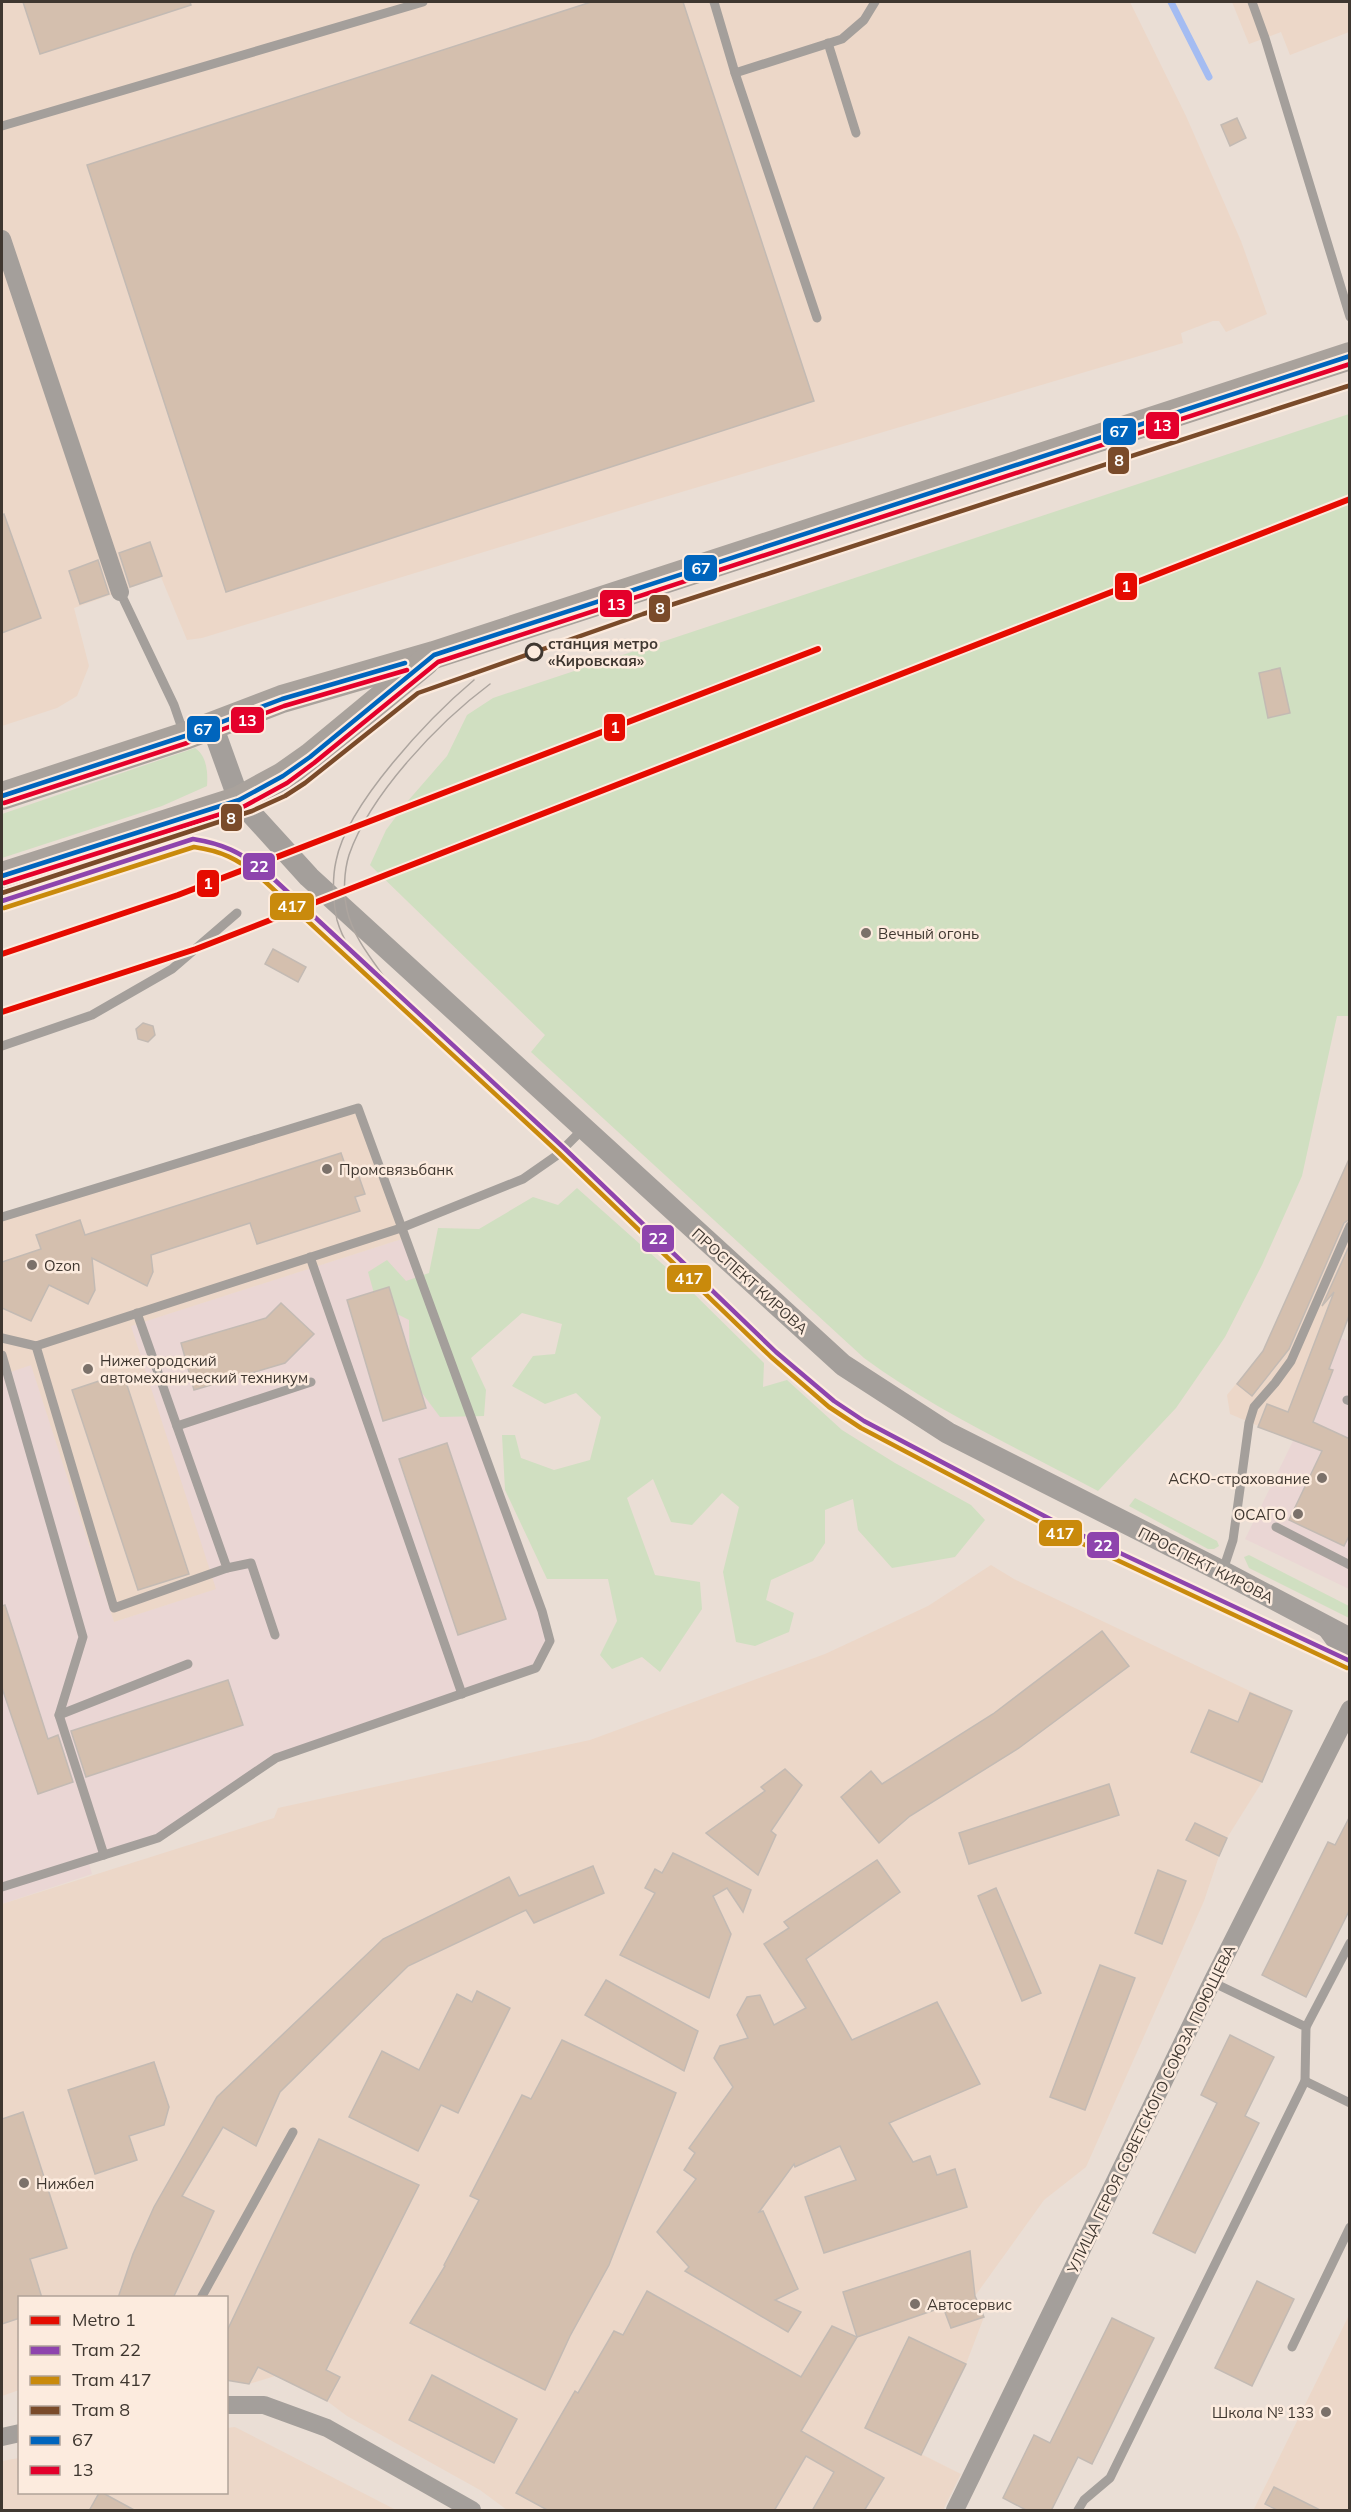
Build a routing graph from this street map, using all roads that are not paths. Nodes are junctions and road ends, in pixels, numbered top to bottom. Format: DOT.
graph roads {
  1 [pos="423,2"];
  2 [pos="714,2"];
  3 [pos="876,2"];
  4 [pos="1252,2"];
  5 [pos="828,44"];
  6 [pos="735,73"];
  7 [pos="2,126"];
  8 [pos="856,133"];
  9 [pos="2,239"];
  10 [pos="1350,317"];
  11 [pos="817,318"];
  12 [pos="1350,356"];
  13 [pos="120,592"];
  14 [pos="434,655"];
  15 [pos="212,725"];
  16 [pos="185,736"];
  17 [pos="2,796"];
  18 [pos="239,800"];
  19 [pos="2,876"];
  20 [pos="237,914"];
  21 [pos="2,1046"];
  22 [pos="584,1128"];
  23 [pos="2,1216"];
  24 [pos="1350,1226"];
  25 [pos="401,1228"];
  26 [pos="310,1257"];
  27 [pos="137,1313"];
  28 [pos="2,1338"];
  29 [pos="36,1346"];
  30 [pos="2,1355"];
  31 [pos="311,1382"];
  32 [pos="177,1426"];
  33 [pos="1276,1527"];
  34 [pos="1350,1565"];
  35 [pos="227,1568"];
  36 [pos="1223,1572"];
  37 [pos="1326,1625"];
  38 [pos="275,1635"];
  39 [pos="1350,1639"];
  40 [pos="1350,1658"];
  41 [pos="188,1664"];
  42 [pos="462,1694"];
  43 [pos="1350,1709"];
  44 [pos="59,1715"];
  45 [pos="104,1855"];
  46 [pos="2,1887"];
  47 [pos="1350,1943"];
  48 [pos="1212,1982"];
  49 [pos="1306,2027"];
  50 [pos="1305,2081"];
  51 [pos="1350,2103"];
  52 [pos="293,2132"];
  53 [pos="1350,2227"];
  54 [pos="202,2296"];
  55 [pos="1292,2347"];
  56 [pos="228,2405"];
  57 [pos="18,2433"];
  58 [pos="2,2437"];
  59 [pos="958,2510"];
  60 [pos="472,2511"];
  61 [pos="1078,2511"];
  1 -- 7 [label="lane"];
  2 -- 6 [label="lane"];
  3 -- 5 [label="lane"];
  4 -- 10 [label="lane"];
  5 -- 6 [label="lane"];
  5 -- 8 [label="lane"];
  6 -- 11 [label="lane"];
  9 -- 13 [label="street"];
  12 -- 14 [label="main road"];
  13 -- 16 [label="lane"];
  14 -- 15 [label="main road"];
  14 -- 18 [label="main road"];
  15 -- 16 [label="main road"];
  15 -- 18 [label="street, ПРОСПЕКТ КИРОВА"];
  16 -- 17 [label="main road"];
  18 -- 19 [label="main road"];
  18 -- 22 [label="street, ПРОСПЕКТ КИРОВА"];
  20 -- 21 [label="lane"];
  22 -- 25 [label="lane"];
  22 -- 36 [label="street, ПРОСПЕКТ КИРОВА"];
  23 -- 25 [label="lane"];
  24 -- 36 [label="lane"];
  25 -- 26 [label="lane"];
  25 -- 42 [label="lane"];
  26 -- 27 [label="lane"];
  26 -- 42 [label="lane"];
  27 -- 29 [label="lane"];
  27 -- 32 [label="lane"];
  28 -- 29 [label="lane"];
  29 -- 35 [label="lane"];
  30 -- 44 [label="lane"];
  31 -- 32 [label="lane"];
  32 -- 35 [label="lane"];
  33 -- 34 [label="lane"];
  35 -- 38 [label="lane"];
  36 -- 37 [label="street, ПРОСПЕКТ КИРОВА"];
  37 -- 39 [label="street, ПРОСПЕКТ КИРОВА"];
  37 -- 40 [label="street, ПРОСПЕКТ КИРОВА"];
  41 -- 44 [label="lane"];
  42 -- 45 [label="lane"];
  43 -- 48 [label="street, УЛИЦА ГЕРОЯ СОВЕТСКОГО СОЮЗА ПОЮЩЕВА"];
  44 -- 45 [label="lane"];
  45 -- 46 [label="lane"];
  47 -- 49 [label="lane"];
  48 -- 49 [label="lane"];
  48 -- 59 [label="street, УЛИЦА ГЕРОЯ СОВЕТСКОГО СОЮЗА ПОЮЩЕВА"];
  49 -- 50 [label="lane"];
  50 -- 51 [label="lane"];
  50 -- 61 [label="lane"];
  52 -- 54 [label="lane"];
  53 -- 55 [label="lane"];
  56 -- 60 [label="street"];
  57 -- 58 [label="street"];
}
